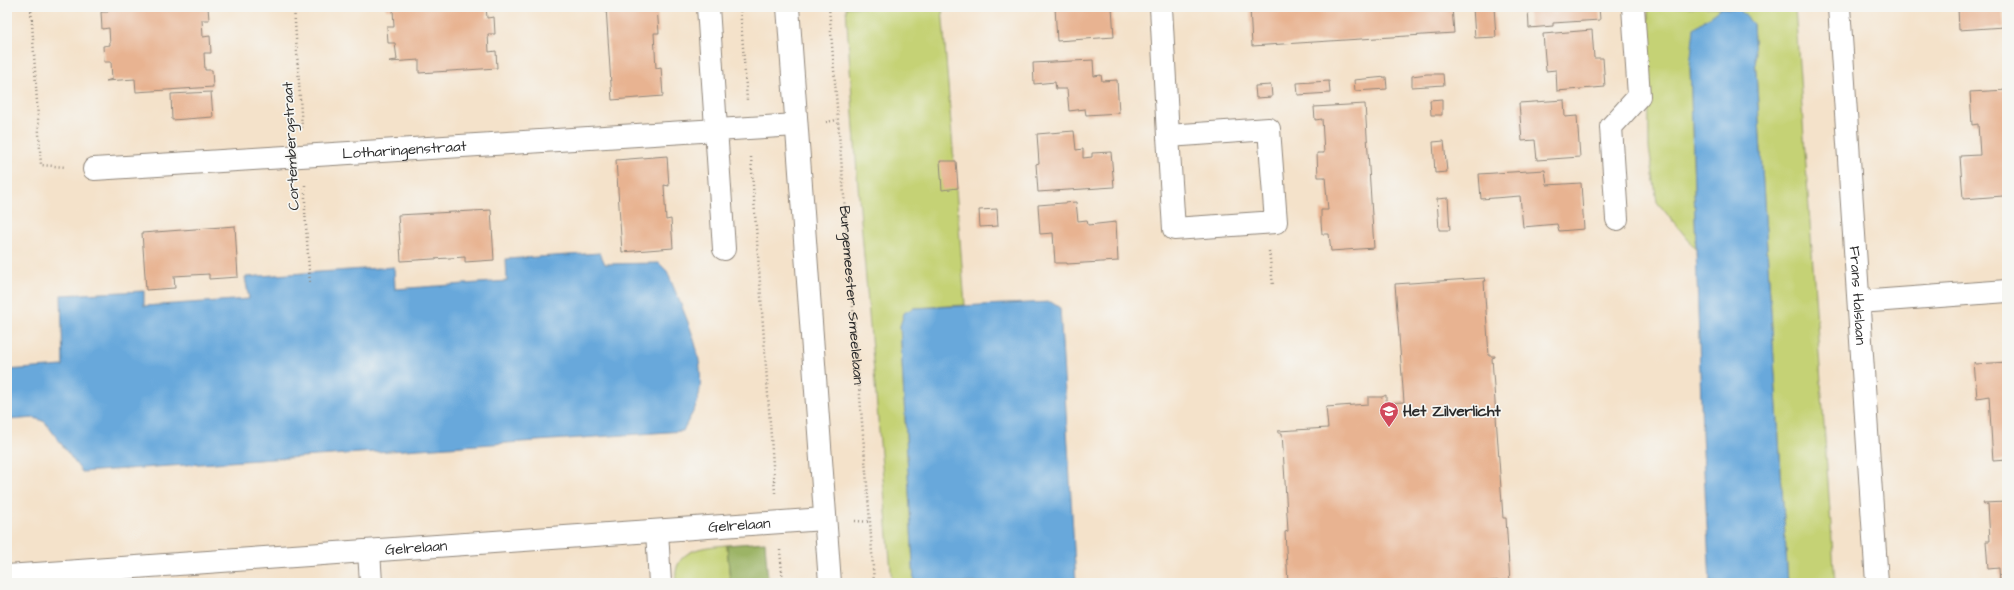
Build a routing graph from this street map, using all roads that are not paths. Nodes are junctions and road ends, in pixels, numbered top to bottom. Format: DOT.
graph roads {
  1 [pos="708,7"];
  2 [pos="788,7"];
  3 [pos="1161,7"];
  4 [pos="1633,7"];
  5 [pos="1839,7"];
  6 [pos="796,125"];
  7 [pos="715,129"];
  8 [pos="1168,136"];
  9 [pos="94,169"];
  10 [pos="1617,219"];
  11 [pos="724,248"];
  12 [pos="2007,291"];
  13 [pos="1860,302"];
  14 [pos="824,519"];
  15 [pos="657,531"];
  16 [pos="369,551"];
  17 [pos="7,576"];
  18 [pos="371,583"];
  19 [pos="660,583"];
  20 [pos="830,583"];
  21 [pos="1877,583"];
  1 -- 7 [label="street"];
  2 -- 6 [label="street"];
  3 -- 8 [label="street"];
  4 -- 10 [label="street"];
  5 -- 13 [label="street, Frans Halslaan"];
  6 -- 7 [label="street, Lotharingenstraat"];
  6 -- 14 [label="street"];
  7 -- 9 [label="street, Lotharingenstraat"];
  7 -- 11 [label="street"];
  8 -- 8 [label="street"];
  12 -- 13 [label="street"];
  13 -- 21 [label="street, Frans Halslaan"];
  14 -- 15 [label="street, Gelrelaan"];
  14 -- 20 [label="street"];
  15 -- 16 [label="street, Gelrelaan"];
  15 -- 19 [label="street"];
  16 -- 17 [label="street, Gelrelaan"];
  16 -- 18 [label="street"];
}
